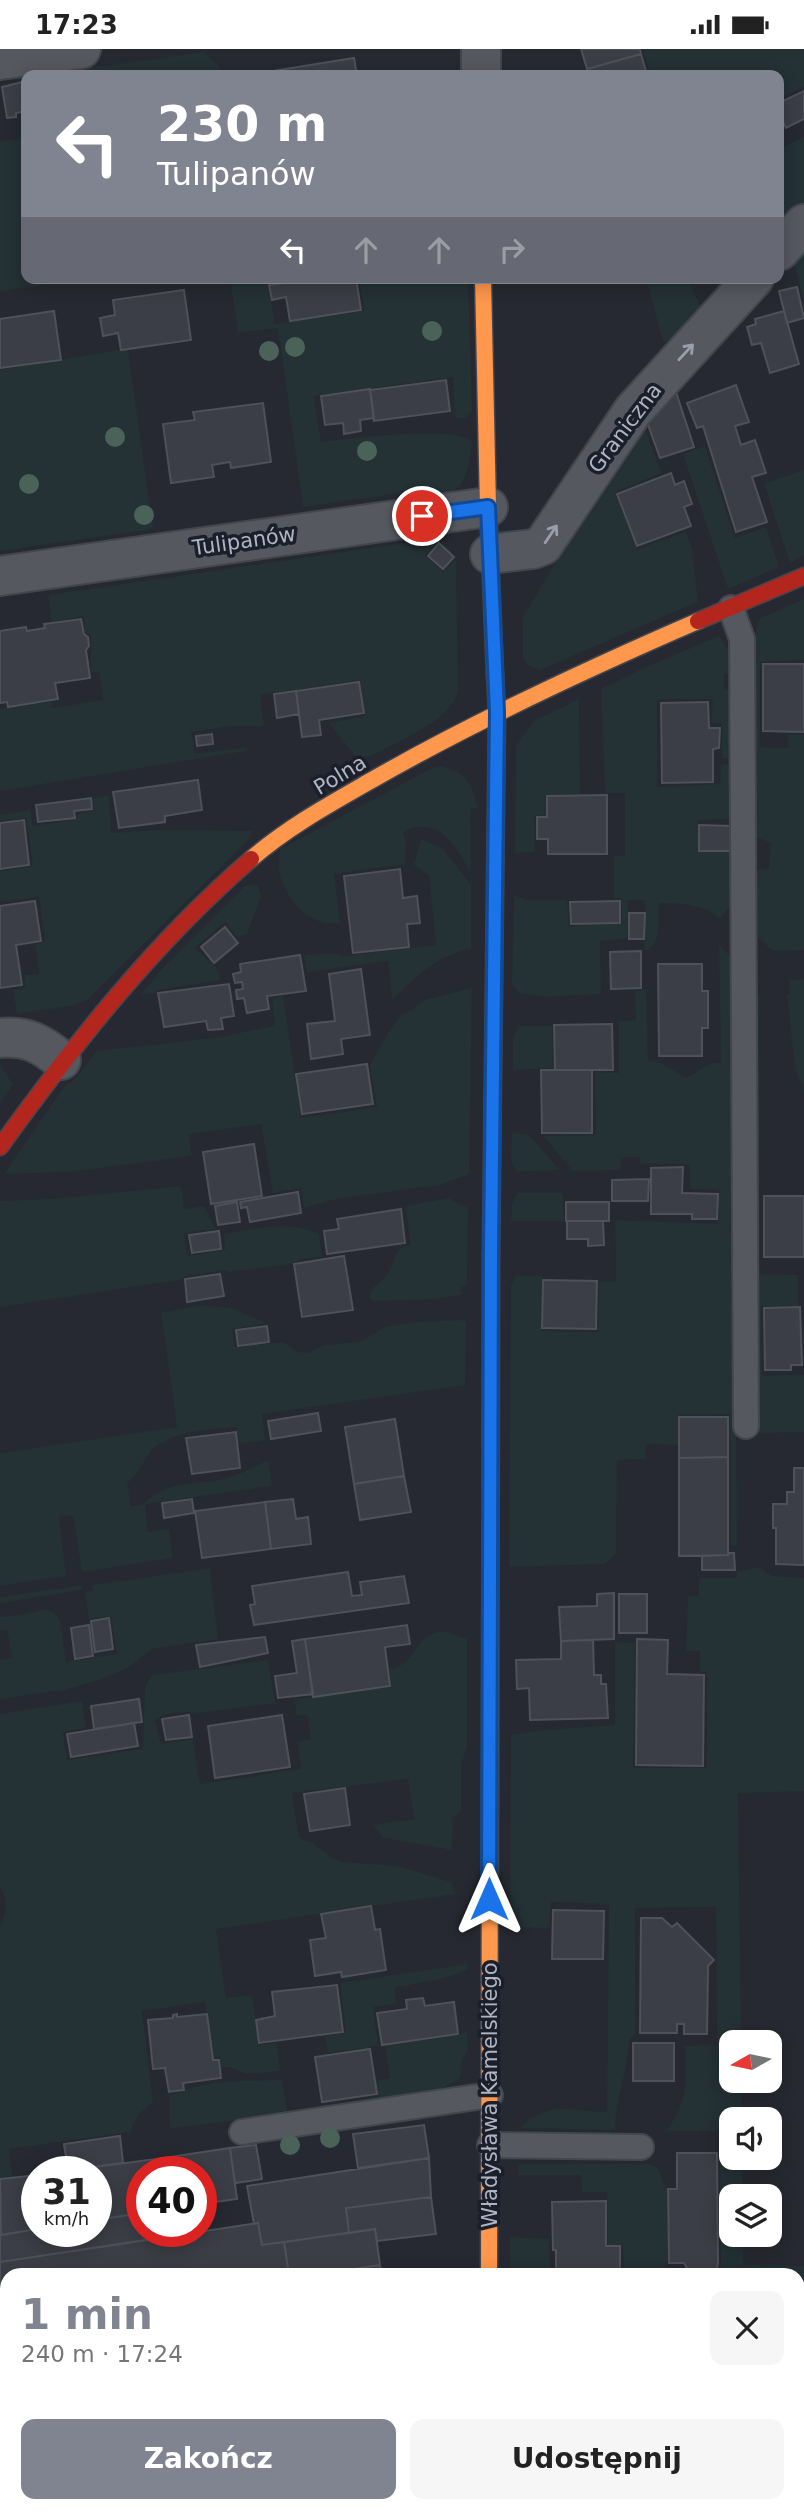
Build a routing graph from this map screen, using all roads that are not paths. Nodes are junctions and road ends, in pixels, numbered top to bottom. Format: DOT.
graph roads {
  1 [pos="80,49"];
  2 [pos="481,49"];
  3 [pos="0,60"];
  4 [pos="481,70"];
  5 [pos="804,224"];
  6 [pos="784,246"];
  7 [pos="483,284"];
  8 [pos="749,284"];
  9 [pos="488,507"];
  10 [pos="490,554"];
  11 [pos="0,576"];
  12 [pos="804,576"];
  13 [pos="731,608"];
  14 [pos="497,712"];
  15 [pos="0,1038"];
  16 [pos="61,1061"];
  17 [pos="0,1147"];
  18 [pos="746,1426"];
  19 [pos="491,2095"];
  20 [pos="242,2132"];
  21 [pos="490,2145"];
  22 [pos="641,2147"];
  23 [pos="489,2268"];
  1 -- 3 [label="street"];
  2 -- 4 [label="street"];
  5 -- 6 [label="street"];
  7 -- 9 [label="street, Władysława Kamelskiego"];
  10 -- 8 [label="street, Graniczna, one-way"];
  9 -- 10 [label="street, Władysława Kamelskiego"];
  9 -- 11 [label="street, Tulipanów"];
  10 -- 14 [label="street, Władysława Kamelskiego"];
  12 -- 13 [label="street, Polna"];
  13 -- 14 [label="street, Polna"];
  13 -- 18 [label="lane"];
  14 -- 16 [label="street, Polna"];
  14 -- 19 [label="street, Władysława Kamelskiego"];
  15 -- 16 [label="street"];
  16 -- 17 [label="street, Polna"];
  19 -- 20 [label="lane"];
  19 -- 21 [label="street, Władysława Kamelskiego"];
  21 -- 22 [label="lane"];
  21 -- 23 [label="street, Władysława Kamelskiego"];
}
